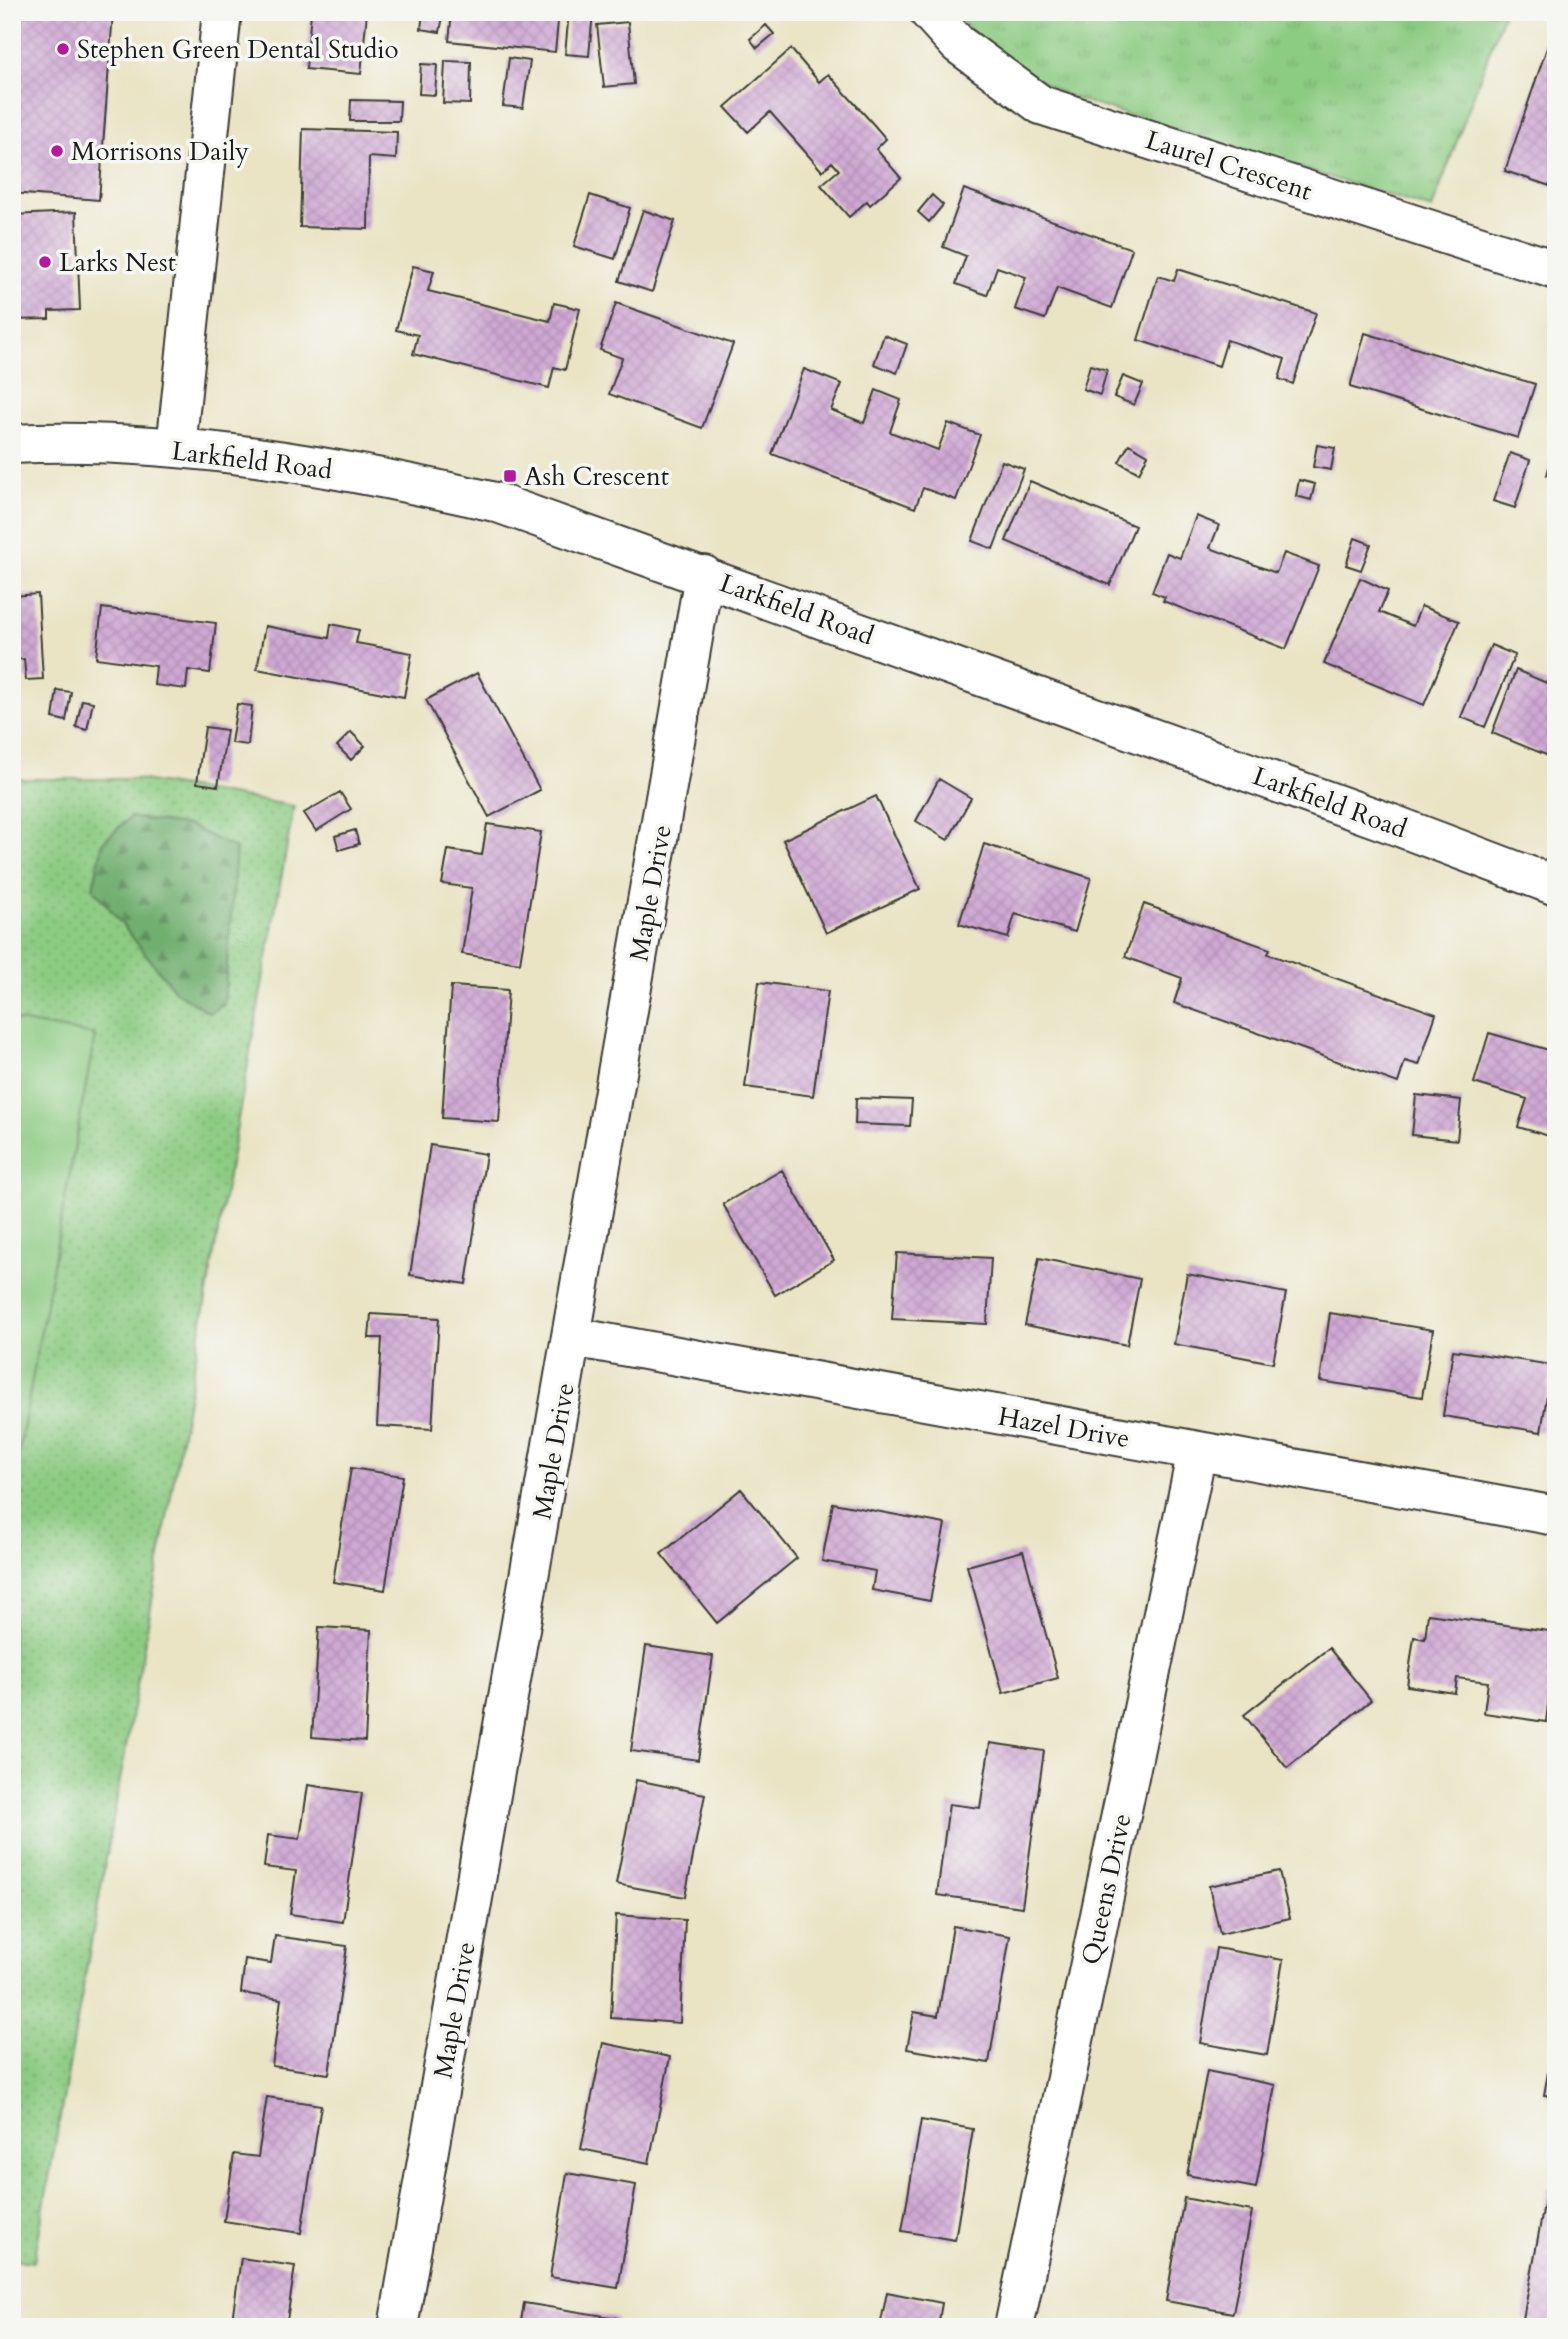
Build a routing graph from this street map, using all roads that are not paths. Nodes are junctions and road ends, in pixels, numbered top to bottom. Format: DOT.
graph roads {
  1 [pos="222,12"];
  2 [pos="929,12"];
  3 [pos="1556,270"];
  4 [pos="12,444"];
  5 [pos="176,448"];
  6 [pos="704,575"];
  7 [pos="1556,886"];
  8 [pos="573,1338"];
  9 [pos="1198,1451"];
  10 [pos="1556,1517"];
  11 [pos="398,2327"];
  12 [pos="1014,2327"];
  1 -- 5 [label="street"];
  2 -- 3 [label="street, Laurel Crescent"];
  4 -- 5 [label="street, Larkfield Road"];
  5 -- 6 [label="street, Larkfield Road"];
  6 -- 7 [label="street, Larkfield Road"];
  6 -- 8 [label="street, Maple Drive"];
  8 -- 9 [label="street, Hazel Drive"];
  8 -- 11 [label="street, Maple Drive"];
  9 -- 10 [label="street, Hazel Drive"];
  9 -- 12 [label="street, Queens Drive"];
}
